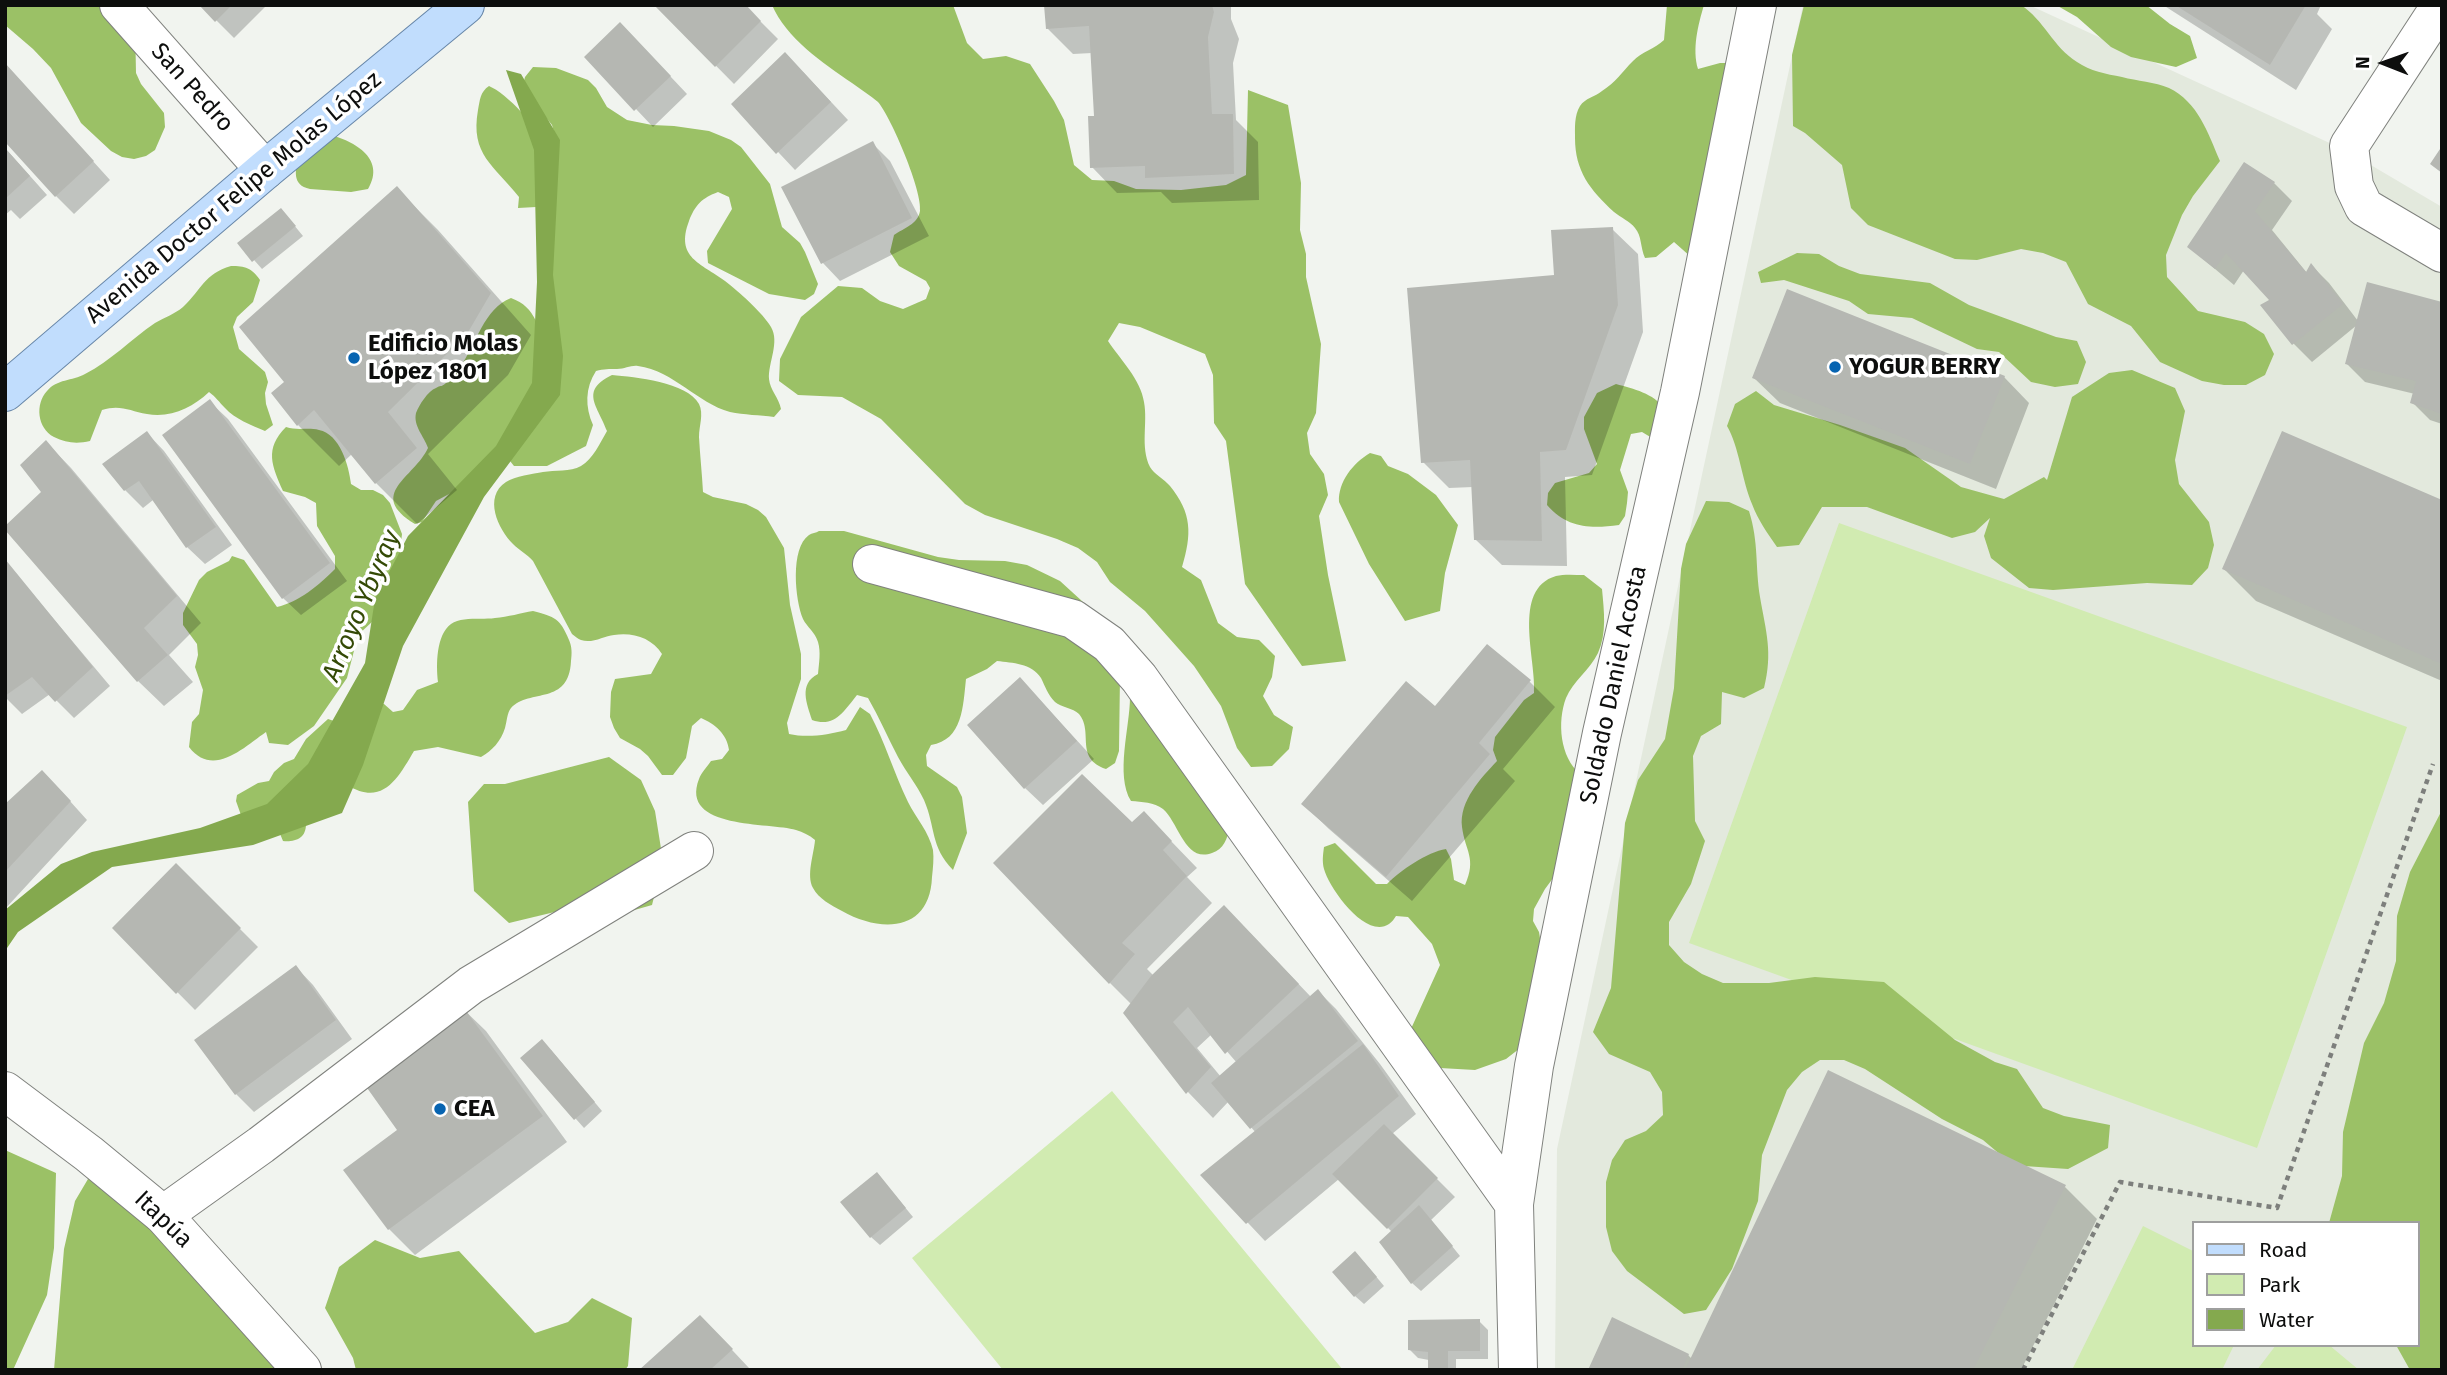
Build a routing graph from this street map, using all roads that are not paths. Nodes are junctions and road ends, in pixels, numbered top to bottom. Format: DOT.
graph roads {
  1 [pos="119,5"];
  2 [pos="465,5"];
  3 [pos="1757,5"];
  4 [pos="2441,5"];
  5 [pos="265,170"];
  6 [pos="2442,253"];
  7 [pos="5,392"];
  8 [pos="872,564"];
  9 [pos="694,851"];
  10 [pos="10,1093"];
  11 [pos="1514,1204"];
  12 [pos="163,1215"];
  13 [pos="302,1370"];
  14 [pos="1518,1370"];
  1 -- 5 [label="street, San Pedro"];
  2 -- 5 [label="main road, Avenida Doctor Felipe Molas López"];
  3 -- 11 [label="street, Soldado Daniel Acosta"];
  4 -- 6 [label="street"];
  5 -- 7 [label="main road, Avenida Doctor Felipe Molas López"];
  8 -- 11 [label="street"];
  9 -- 12 [label="street"];
  10 -- 12 [label="street, Itapúa"];
  11 -- 14 [label="street, Soldado Daniel Acosta"];
  12 -- 13 [label="street, Itapúa"];
}
